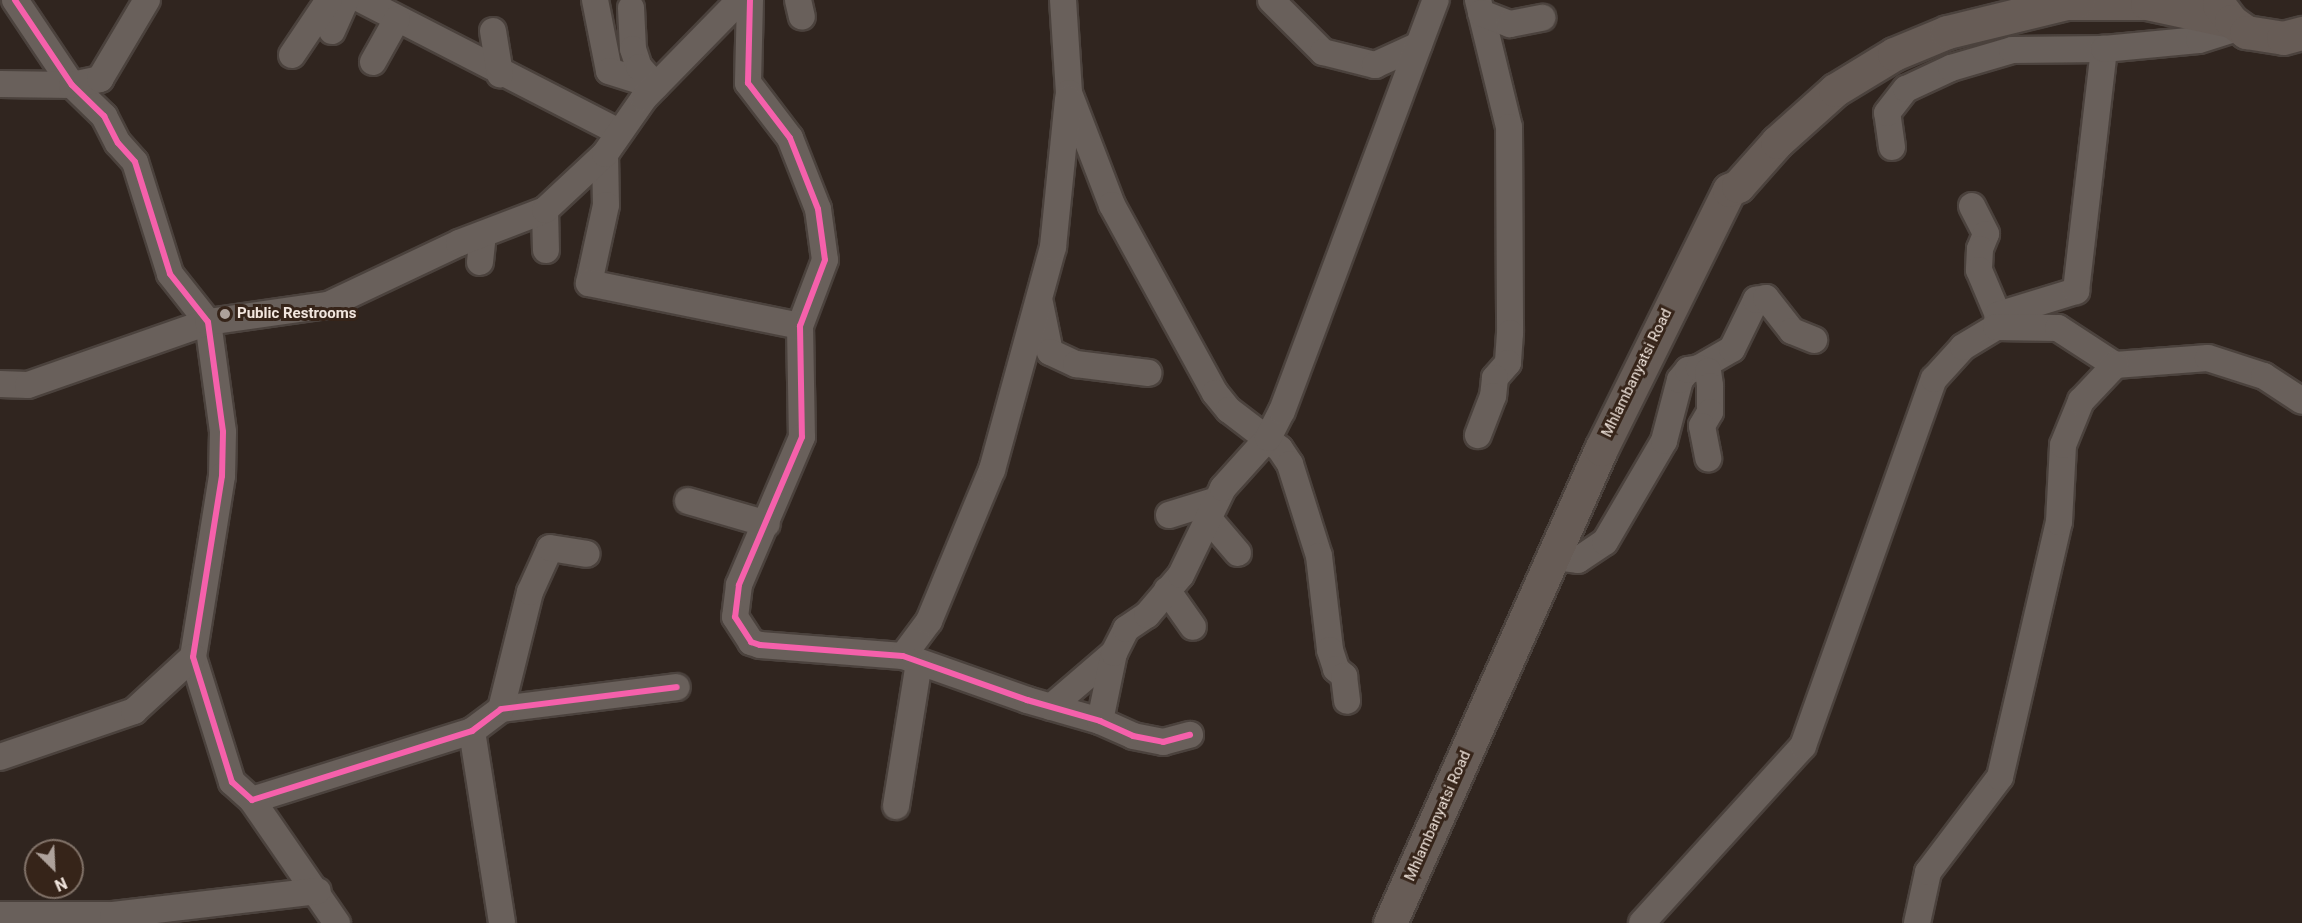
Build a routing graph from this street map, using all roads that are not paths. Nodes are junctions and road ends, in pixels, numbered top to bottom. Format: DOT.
graph roads {
  1 [pos="15,0"];
  2 [pos="147,0"];
  3 [pos="329,0"];
  4 [pos="346,0"];
  5 [pos="362,0"];
  6 [pos="596,0"];
  7 [pos="740,0"];
  8 [pos="750,0"];
  9 [pos="1063,0"];
  10 [pos="1271,0"];
  11 [pos="1436,0"];
  12 [pos="2073,2"];
  13 [pos="1480,7"];
  14 [pos="631,8"];
  15 [pos="2229,16"];
  16 [pos="1542,18"];
  17 [pos="397,19"];
  18 [pos="333,31"];
  19 [pos="493,31"];
  20 [pos="2296,39"];
  21 [pos="1419,45"];
  22 [pos="2104,49"];
  23 [pos="292,55"];
  24 [pos="373,62"];
  25 [pos="500,74"];
  26 [pos="0,84"];
  27 [pos="72,85"];
  28 [pos="656,86"];
  29 [pos="1069,93"];
  30 [pos="619,132"];
  31 [pos="1892,147"];
  32 [pos="604,154"];
  33 [pos="1972,206"];
  34 [pos="545,210"];
  35 [pos="483,234"];
  36 [pos="546,250"];
  37 [pos="480,262"];
  38 [pos="1039,297"];
  39 [pos="1997,321"];
  40 [pos="208,322"];
  41 [pos="800,326"];
  42 [pos="1814,340"];
  43 [pos="2115,365"];
  44 [pos="1700,368"];
  45 [pos="1148,374"];
  46 [pos="0,384"];
  47 [pos="2302,401"];
  48 [pos="1478,435"];
  49 [pos="1268,438"];
  50 [pos="1708,458"];
  51 [pos="688,501"];
  52 [pos="1213,509"];
  53 [pos="1169,515"];
  54 [pos="767,524"];
  55 [pos="587,554"];
  56 [pos="1238,554"];
  57 [pos="1554,557"];
  58 [pos="1167,590"];
  59 [pos="1193,627"];
  60 [pos="1114,653"];
  61 [pos="193,657"];
  62 [pos="911,659"];
  63 [pos="677,687"];
  64 [pos="1347,702"];
  65 [pos="1052,707"];
  66 [pos="501,709"];
  67 [pos="1100,721"];
  68 [pos="472,731"];
  69 [pos="1190,735"];
  70 [pos="0,757"];
  71 [pos="252,800"];
  72 [pos="896,806"];
  73 [pos="318,891"];
  74 [pos="0,915"];
  75 [pos="337,923"];
  76 [pos="502,923"];
  77 [pos="1390,923"];
  78 [pos="1642,923"];
  79 [pos="1917,923"];
  1 -- 27 [label="street"];
  2 -- 27 [label="street"];
  3 -- 23 [label="street"];
  4 -- 18 [label="street"];
  5 -- 17 [label="street"];
  6 -- 28 [label="street"];
  7 -- 28 [label="street"];
  8 -- 41 [label="street"];
  9 -- 29 [label="street"];
  10 -- 21 [label="street"];
  11 -- 21 [label="street"];
  12 -- 15 [label="main road, Mhlambanyatsi Road"];
  12 -- 57 [label="main road, Mhlambanyatsi Road"];
  13 -- 16 [label="street"];
  13 -- 48 [label="street"];
  14 -- 28 [label="street"];
  15 -- 20 [label="main road, Mhlambanyatsi Road"];
  15 -- 22 [label="street"];
  17 -- 24 [label="street"];
  17 -- 25 [label="street"];
  19 -- 25 [label="street"];
  21 -- 49 [label="street"];
  22 -- 31 [label="street"];
  22 -- 39 [label="street"];
  25 -- 30 [label="street"];
  26 -- 27 [label="street"];
  27 -- 40 [label="street"];
  28 -- 30 [label="street"];
  29 -- 38 [label="street"];
  29 -- 49 [label="street"];
  30 -- 32 [label="street"];
  32 -- 34 [label="street"];
  32 -- 41 [label="street"];
  33 -- 39 [label="street"];
  34 -- 35 [label="street"];
  34 -- 36 [label="street"];
  35 -- 37 [label="street"];
  35 -- 40 [label="street"];
  38 -- 45 [label="street"];
  38 -- 62 [label="street"];
  39 -- 43 [label="street"];
  39 -- 78 [label="street"];
  40 -- 46 [label="street"];
  40 -- 61 [label="street"];
  41 -- 54 [label="street"];
  42 -- 44 [label="street"];
  43 -- 47 [label="street"];
  43 -- 79 [label="street"];
  44 -- 50 [label="street"];
  44 -- 57 [label="street"];
  49 -- 52 [label="street"];
  49 -- 64 [label="street"];
  51 -- 54 [label="street"];
  52 -- 53 [label="street"];
  52 -- 56 [label="street"];
  52 -- 58 [label="street"];
  54 -- 62 [label="street"];
  55 -- 66 [label="street"];
  57 -- 77 [label="main road, Mhlambanyatsi Road"];
  58 -- 59 [label="street"];
  58 -- 60 [label="street"];
  60 -- 65 [label="street"];
  60 -- 67 [label="street"];
  61 -- 70 [label="street"];
  61 -- 71 [label="street"];
  62 -- 65 [label="street"];
  62 -- 72 [label="street"];
  63 -- 66 [label="street"];
  65 -- 67 [label="street"];
  66 -- 68 [label="street"];
  67 -- 69 [label="street"];
  68 -- 71 [label="street"];
  68 -- 76 [label="street"];
  71 -- 73 [label="street"];
  73 -- 74 [label="street"];
  73 -- 75 [label="street"];
}
